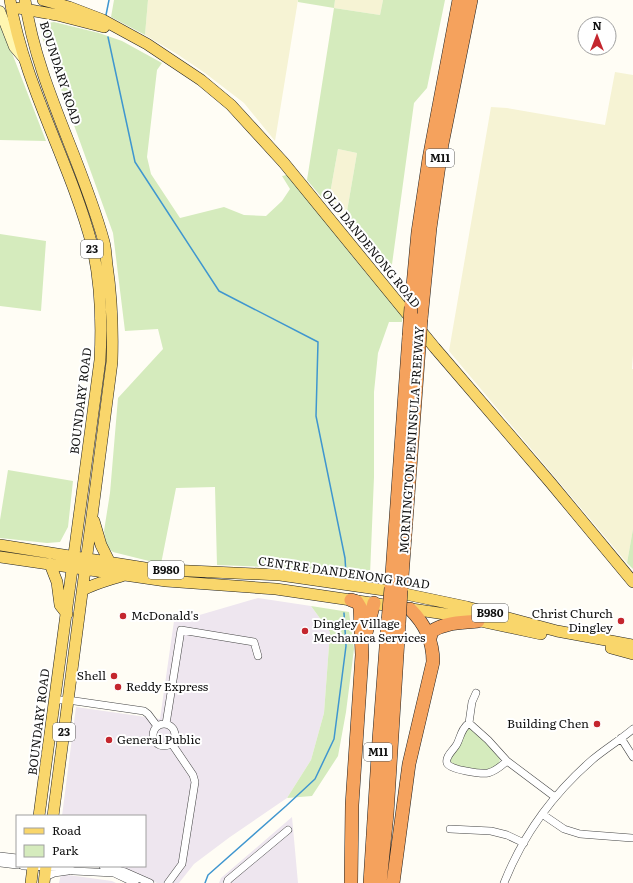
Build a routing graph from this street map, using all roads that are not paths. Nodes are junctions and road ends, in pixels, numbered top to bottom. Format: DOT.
graph roads {
  1 [pos="43,0"];
  2 [pos="459,0"];
  3 [pos="470,0"];
  4 [pos="11,3"];
  5 [pos="25,4"];
  6 [pos="0,5"];
  7 [pos="0,11"];
  8 [pos="57,15"];
  9 [pos="31,31"];
  10 [pos="128,34"];
  11 [pos="25,60"];
  12 [pos="92,517"];
  13 [pos="0,545"];
  14 [pos="0,557"];
  15 [pos="73,562"];
  16 [pos="50,564"];
  17 [pos="86,564"];
  18 [pos="108,566"];
  19 [pos="125,575"];
  20 [pos="633,582"];
  21 [pos="83,590"];
  22 [pos="394,590"];
  23 [pos="351,600"];
  24 [pos="374,603"];
  25 [pos="410,609"];
  26 [pos="67,614"];
  27 [pos="478,621"];
  28 [pos="394,622"];
  29 [pos="430,638"];
  30 [pos="633,645"];
  31 [pos="633,654"];
  32 [pos="362,655"];
  33 [pos="258,656"];
  34 [pos="71,679"];
  35 [pos="476,692"];
  36 [pos="55,697"];
  37 [pos="68,700"];
  38 [pos="469,723"];
  39 [pos="166,724"];
  40 [pos="157,726"];
  41 [pos="633,728"];
  42 [pos="621,738"];
  43 [pos="172,744"];
  44 [pos="633,757"];
  45 [pos="507,761"];
  46 [pos="555,797"];
  47 [pos="542,814"];
  48 [pos="39,815"];
  49 [pos="53,815"];
  50 [pos="450,829"];
  51 [pos="288,830"];
  52 [pos="632,838"];
  53 [pos="524,843"];
  54 [pos="16,852"];
  55 [pos="3,856"];
  56 [pos="16,858"];
  57 [pos="0,863"];
  58 [pos="16,865"];
  59 [pos="30,867"];
  60 [pos="32,867"];
  61 [pos="107,867"];
  62 [pos="74,871"];
  63 [pos="45,876"];
  64 [pos="31,883"];
  65 [pos="135,883"];
  66 [pos="150,883"];
  67 [pos="168,883"];
  68 [pos="227,883"];
  69 [pos="351,883"];
  70 [pos="370,883"];
  71 [pos="380,883"];
  72 [pos="393,883"];
  73 [pos="504,883"];
  1 -- 10 [label="main road, OLD DANDENONG ROAD"];
  2 -- 22 [label="highway, MORNINGTON PENINSULA FREEWAY / M11, bridge"];
  3 -- 22 [label="highway, MORNINGTON PENINSULA FREEWAY / M11, bridge"];
  4 -- 5 [label="main road, OLD DANDENONG ROAD"];
  4 -- 6 [label="main road, OLD DANDENONG ROAD"];
  4 -- 11 [label="main road, BOUNDARY ROAD / 23"];
  5 -- 8 [label="main road, OLD DANDENONG ROAD"];
  5 -- 9 [label="main road, BOUNDARY ROAD / 23"];
  7 -- 11 [label="main road"];
  8 -- 9 [label="main road"];
  8 -- 10 [label="main road, OLD DANDENONG ROAD"];
  9 -- 12 [label="main road, BOUNDARY ROAD / 23"];
  10 -- 20 [label="main road, OLD DANDENONG ROAD"];
  11 -- 15 [label="main road, BOUNDARY ROAD / 23"];
  12 -- 17 [label="main road, BOUNDARY ROAD / 23"];
  12 -- 18 [label="main road"];
  13 -- 15 [label="main road, CENTRE DANDENONG ROAD"];
  14 -- 16 [label="main road, CENTRE DANDENONG ROAD"];
  15 -- 16 [label="main road, CENTRE DANDENONG ROAD"];
  15 -- 17 [label="main road, CENTRE DANDENONG ROAD / B980"];
  15 -- 26 [label="main road, BOUNDARY ROAD / 23"];
  16 -- 26 [label="main road"];
  17 -- 18 [label="main road, CENTRE DANDENONG ROAD / B980"];
  17 -- 21 [label="main road, BOUNDARY ROAD / 23"];
  18 -- 19 [label="main road, CENTRE DANDENONG ROAD / B980"];
  18 -- 22 [label="main road, CENTRE DANDENONG ROAD / B980"];
  19 -- 21 [label="main road"];
  19 -- 23 [label="main road, CENTRE DANDENONG ROAD / B980"];
  21 -- 34 [label="main road, BOUNDARY ROAD / 23"];
  22 -- 24 [label="main road"];
  22 -- 25 [label="main road"];
  22 -- 28 [label="highway, MORNINGTON PENINSULA FREEWAY / M11, bridge"];
  22 -- 30 [label="main road, CENTRE DANDENONG ROAD / B980"];
  23 -- 24 [label="main road, CENTRE DANDENONG ROAD / B980"];
  23 -- 32 [label="highway"];
  24 -- 25 [label="main road, CENTRE DANDENONG ROAD / B980"];
  24 -- 32 [label="highway"];
  25 -- 27 [label="main road, CENTRE DANDENONG ROAD / B980"];
  25 -- 29 [label="highway"];
  26 -- 36 [label="main road, BOUNDARY ROAD / 23"];
  27 -- 29 [label="highway"];
  27 -- 31 [label="main road, CENTRE DANDENONG ROAD / B980"];
  28 -- 70 [label="highway, MORNINGTON PENINSULA FREEWAY / M11"];
  28 -- 71 [label="highway, MORNINGTON PENINSULA FREEWAY / M11"];
  29 -- 72 [label="highway"];
  32 -- 69 [label="highway"];
  33 -- 39 [label="street"];
  34 -- 36 [label="main road"];
  34 -- 37 [label="main road, BOUNDARY ROAD / 23"];
  35 -- 38 [label="street"];
  36 -- 37 [label="street"];
  36 -- 48 [label="main road, BOUNDARY ROAD / 23"];
  37 -- 40 [label="street"];
  37 -- 49 [label="main road, BOUNDARY ROAD / 23"];
  38 -- 45 [label="street"];
  38 -- 45 [label="street"];
  39 -- 40 [label="street"];
  39 -- 43 [label="street"];
  40 -- 43 [label="street"];
  41 -- 42 [label="street"];
  42 -- 44 [label="street"];
  42 -- 46 [label="street"];
  43 -- 67 [label="street"];
  45 -- 46 [label="street"];
  46 -- 47 [label="street"];
  47 -- 52 [label="street"];
  47 -- 53 [label="street"];
  50 -- 53 [label="street"];
  51 -- 68 [label="street"];
  53 -- 73 [label="street"];
  54 -- 55 [label="street"];
  55 -- 56 [label="street"];
  57 -- 58 [label="street"];
  59 -- 64 [label="main road"];
  60 -- 63 [label="street"];
  61 -- 66 [label="street"];
  62 -- 63 [label="street"];
  62 -- 63 [label="street"];
  62 -- 65 [label="street"];
}
